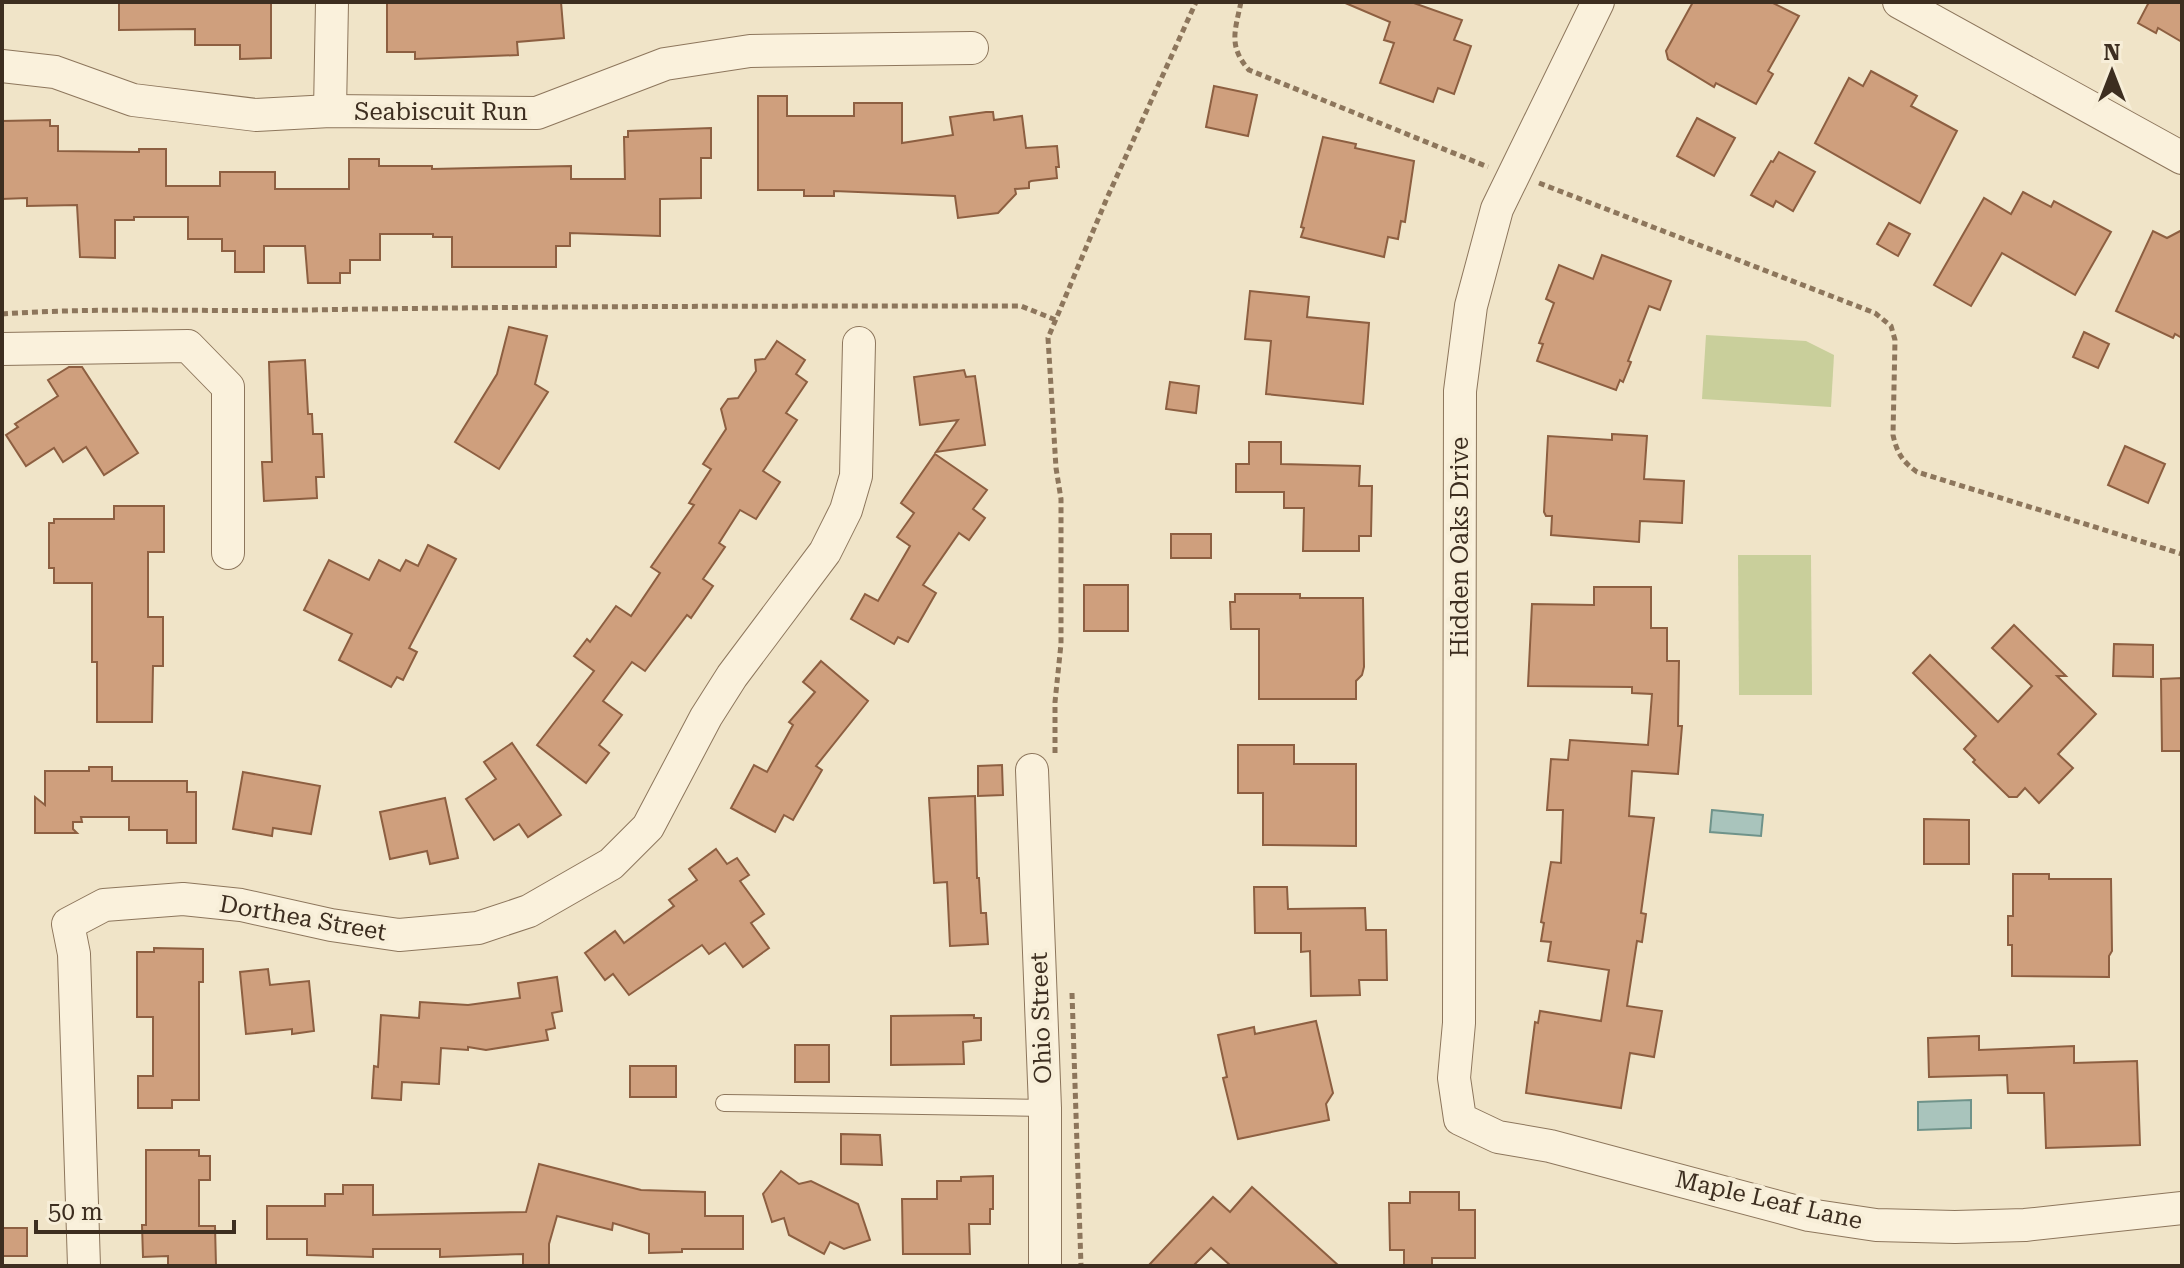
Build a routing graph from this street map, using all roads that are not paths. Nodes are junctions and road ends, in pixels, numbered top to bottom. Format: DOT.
graph roads {
  1 [pos="332,2"];
  2 [pos="1598,2"];
  3 [pos="1899,2"];
  4 [pos="972,48"];
  5 [pos="2,66"];
  6 [pos="330,111"];
  7 [pos="2182,158"];
  8 [pos="859,343"];
  9 [pos="2,349"];
  10 [pos="228,553"];
  11 [pos="1043,766"];
  12 [pos="724,1103"];
  13 [pos="1045,1108"];
  14 [pos="1460,1119"];
  15 [pos="2182,1208"];
  16 [pos="84,1266"];
  17 [pos="1045,1266"];
  1 -- 6 [label="street"];
  2 -- 14 [label="street, Hidden Oaks Drive"];
  3 -- 7 [label="street"];
  4 -- 6 [label="street, Seabiscuit Run"];
  5 -- 6 [label="street, Seabiscuit Run"];
  8 -- 16 [label="street, Dorthea Street"];
  9 -- 10 [label="street"];
  11 -- 13 [label="street, Ohio Street"];
  12 -- 13 [label="lane"];
  13 -- 17 [label="street, Ohio Street"];
  14 -- 15 [label="street, Maple Leaf Lane"];
}
